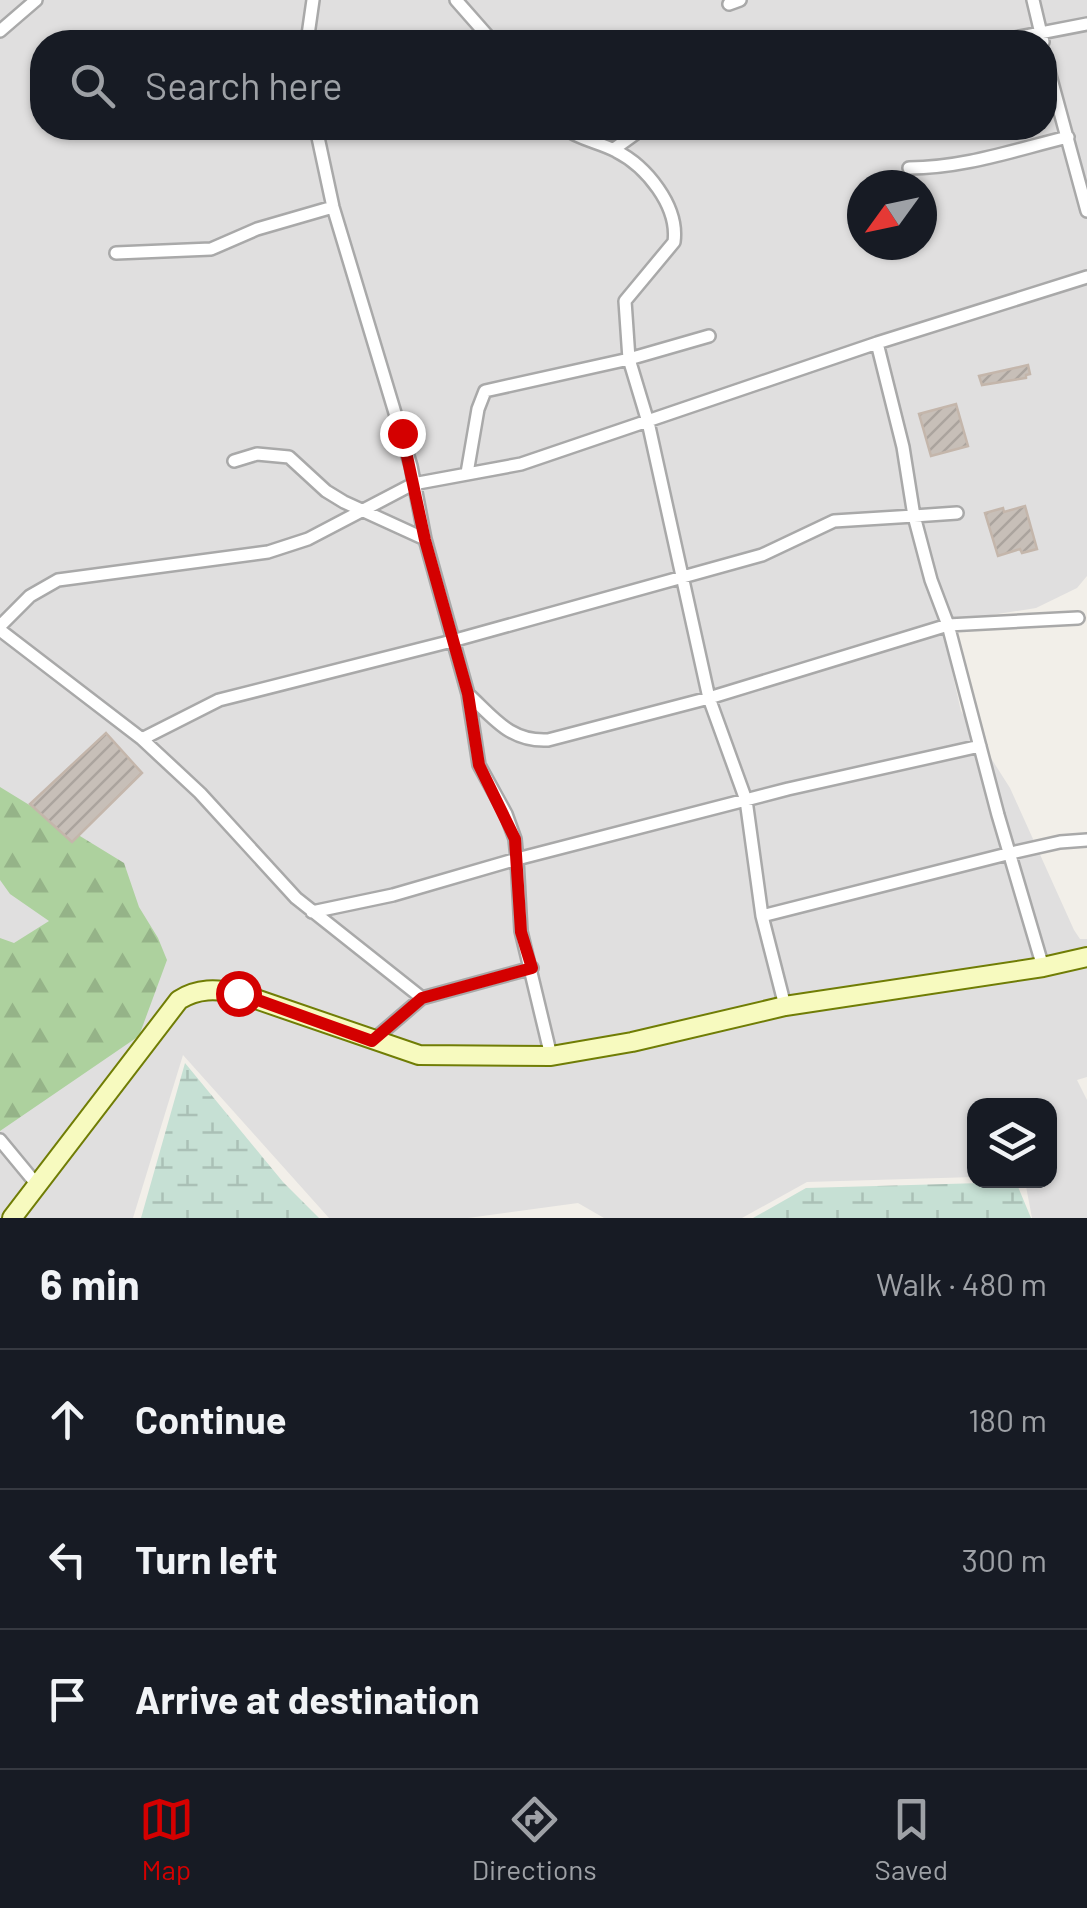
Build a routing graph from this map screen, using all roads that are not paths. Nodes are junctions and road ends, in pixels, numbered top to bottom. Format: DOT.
graph roads {
  1 [pos="36,0"];
  2 [pos="313,0"];
  3 [pos="456,0"];
  4 [pos="1033,0"];
  5 [pos="1087,24"];
  6 [pos="309,30"];
  7 [pos="482,30"];
  8 [pos="1040,30"];
  9 [pos="0,31"];
  10 [pos="1057,33"];
  11 [pos="1057,98"];
  12 [pos="1068,136"];
  13 [pos="1057,139"];
  14 [pos="319,140"];
  15 [pos="593,140"];
  16 [pos="626,140"];
  17 [pos="1054,140"];
  18 [pos="614,149"];
  19 [pos="909,168"];
  20 [pos="334,207"];
  21 [pos="1087,211"];
  22 [pos="116,253"];
  23 [pos="1087,277"];
  24 [pos="710,336"];
  25 [pos="877,342"];
  26 [pos="629,358"];
  27 [pos="648,422"];
  28 [pos="234,461"];
  29 [pos="467,473"];
  30 [pos="413,484"];
  31 [pos="364,512"];
  32 [pos="957,513"];
  33 [pos="914,516"];
  34 [pos="425,540"];
  35 [pos="682,575"];
  36 [pos="1078,618"];
  37 [pos="948,625"];
  38 [pos="0,628"];
  39 [pos="452,641"];
  40 [pos="468,694"];
  41 [pos="710,698"];
  42 [pos="142,738"];
  43 [pos="980,746"];
  44 [pos="746,800"];
  45 [pos="1087,840"];
  46 [pos="1011,853"];
  47 [pos="517,860"];
  48 [pos="312,912"];
  49 [pos="762,916"];
  50 [pos="1087,956"];
  51 [pos="1043,967"];
  52 [pos="532,968"];
  53 [pos="422,998"];
  54 [pos="784,1006"];
  55 [pos="372,1041"];
  56 [pos="552,1056"];
  57 [pos="0,1140"];
  58 [pos="38,1186"];
  59 [pos="12,1218"];
  1 -- 9 [label="street"];
  2 -- 6 [label="street"];
  3 -- 7 [label="street"];
  4 -- 8 [label="street"];
  5 -- 10 [label="street"];
  11 -- 12 [label="street"];
  12 -- 13 [label="street"];
  12 -- 21 [label="street"];
  14 -- 20 [label="street"];
  15 -- 18 [label="street"];
  16 -- 18 [label="street"];
  17 -- 19 [label="street"];
  18 -- 26 [label="street"];
  20 -- 22 [label="street"];
  20 -- 30 [label="street"];
  23 -- 25 [label="street"];
  24 -- 26 [label="street"];
  25 -- 27 [label="street"];
  25 -- 33 [label="street"];
  26 -- 27 [label="street"];
  26 -- 29 [label="street"];
  27 -- 29 [label="street"];
  27 -- 35 [label="street"];
  28 -- 31 [label="street"];
  29 -- 30 [label="street"];
  30 -- 31 [label="street"];
  30 -- 34 [label="street"];
  31 -- 34 [label="street"];
  31 -- 38 [label="street"];
  32 -- 33 [label="street"];
  33 -- 35 [label="street"];
  33 -- 37 [label="street"];
  34 -- 39 [label="street"];
  35 -- 39 [label="street"];
  35 -- 41 [label="street"];
  36 -- 37 [label="street"];
  37 -- 41 [label="street"];
  37 -- 43 [label="street"];
  38 -- 42 [label="street"];
  39 -- 40 [label="street"];
  39 -- 42 [label="street"];
  40 -- 41 [label="street"];
  40 -- 47 [label="street"];
  41 -- 44 [label="street"];
  42 -- 48 [label="street"];
  43 -- 44 [label="street"];
  43 -- 46 [label="street"];
  44 -- 47 [label="street"];
  44 -- 49 [label="street"];
  45 -- 46 [label="street"];
  46 -- 49 [label="street"];
  46 -- 51 [label="street"];
  47 -- 48 [label="street"];
  47 -- 52 [label="street"];
  48 -- 53 [label="street"];
  49 -- 54 [label="street"];
  50 -- 51 [label="street"];
  51 -- 54 [label="street"];
  52 -- 53 [label="street"];
  52 -- 56 [label="street"];
  53 -- 55 [label="street"];
  54 -- 56 [label="street"];
  55 -- 56 [label="street"];
  55 -- 58 [label="street"];
  57 -- 58 [label="street"];
  58 -- 59 [label="street"];
}
